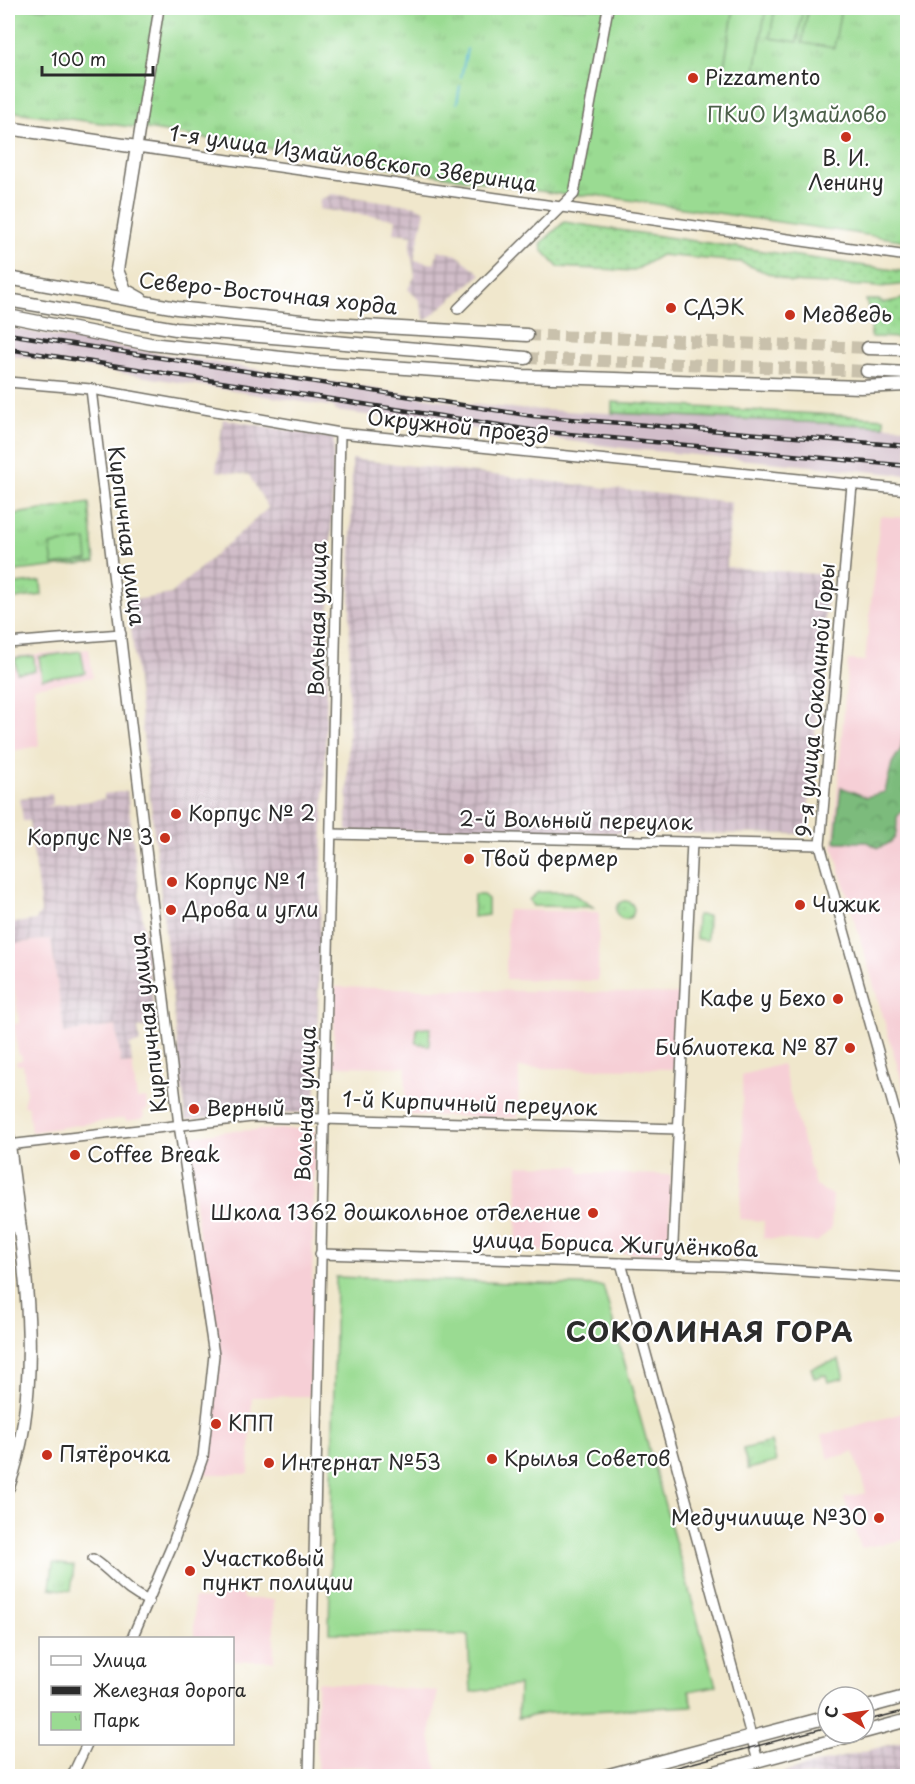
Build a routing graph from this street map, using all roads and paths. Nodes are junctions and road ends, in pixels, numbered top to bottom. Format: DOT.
graph roads {
  1 [pos="159,8"];
  2 [pos="608,8"];
  3 [pos="8,128"];
  4 [pos="137,147"];
  5 [pos="564,206"];
  6 [pos="908,256"];
  7 [pos="8,278"];
  8 [pos="8,300"];
  9 [pos="153,304"];
  10 [pos="458,309"];
  11 [pos="8,316"];
  12 [pos="527,335"];
  13 [pos="867,348"];
  14 [pos="908,349"];
  15 [pos="526,358"];
  16 [pos="867,371"];
  17 [pos="908,373"];
  18 [pos="8,382"];
  19 [pos="908,385"];
  20 [pos="91,390"];
  21 [pos="340,433"];
  22 [pos="852,485"];
  23 [pos="908,490"];
  24 [pos="121,634"];
  25 [pos="8,644"];
  26 [pos="332,834"];
  27 [pos="692,842"];
  28 [pos="820,845"];
  29 [pos="324,1118"];
  30 [pos="179,1125"];
  31 [pos="680,1129"];
  32 [pos="8,1141"];
  33 [pos="908,1158"];
  34 [pos="13,1227"];
  35 [pos="320,1254"];
  36 [pos="621,1263"];
  37 [pos="672,1264"];
  38 [pos="908,1278"];
  39 [pos="8,1487"];
  40 [pos="93,1559"];
  41 [pos="149,1601"];
  42 [pos="132,1637"];
  43 [pos="908,1696"];
  44 [pos="876,1704"];
  45 [pos="816,1720"];
  46 [pos="908,1720"];
  47 [pos="876,1729"];
  48 [pos="751,1737"];
  49 [pos="86,1745"];
  50 [pos="818,1745"];
  51 [pos="758,1761"];
  52 [pos="72,1776"];
  53 [pos="309,1776"];
  54 [pos="605,1776"];
  55 [pos="700,1776"];
  1 -- 4 [label="street"];
  2 -- 5 [label="street"];
  3 -- 4 [label="main road"];
  4 -- 5 [label="street, 1-я улица Измайловского Зверинца"];
  4 -- 9 [label="main road"];
  5 -- 6 [label="street, 1-я улица Измайловского Зверинца"];
  5 -- 10 [label="street, 1-я улица Измайловского Зверинца"];
  7 -- 9 [label="main road, Северо-Восточная хорда"];
  8 -- 15 [label="main road, Северо-Восточная хорда"];
  9 -- 12 [label="main road, Северо-Восточная хорда"];
  11 -- 19 [label="main road"];
  13 -- 14 [label="main road"];
  16 -- 17 [label="main road"];
  18 -- 20 [label="street, Окружной проезд"];
  20 -- 21 [label="street, Окружной проезд"];
  20 -- 24 [label="street, Кирпичная улица"];
  21 -- 22 [label="street, Окружной проезд"];
  21 -- 26 [label="street, Вольная улица"];
  22 -- 23 [label="street, Окружной проезд"];
  22 -- 28 [label="street, 9-я улица Соколиной Горы"];
  24 -- 25 [label="street"];
  24 -- 30 [label="street, Кирпичная улица"];
  26 -- 27 [label="street, 2-й Вольный переулок"];
  26 -- 29 [label="street, Вольная улица"];
  27 -- 28 [label="street, 2-й Вольный переулок"];
  27 -- 31 [label="street"];
  28 -- 33 [label="street, 9-я улица Соколиной Горы"];
  29 -- 30 [label="street, 1-й Кирпичный переулок"];
  29 -- 31 [label="street, 1-й Кирпичный переулок"];
  29 -- 35 [label="street, Вольная улица"];
  30 -- 32 [label="street, 1-й Кирпичный переулок"];
  30 -- 41 [label="street, Кирпичная улица"];
  31 -- 37 [label="street"];
  32 -- 34 [label="main road"];
  34 -- 39 [label="main road"];
  35 -- 36 [label="street, улица Бориса Жигулёнкова"];
  35 -- 53 [label="street, Вольная улица"];
  36 -- 37 [label="street, улица Бориса Жигулёнкова"];
  36 -- 48 [label="street"];
  37 -- 38 [label="street, улица Бориса Жигулёнкова"];
  40 -- 41 [label="street"];
  41 -- 42 [label="street, Кирпичная улица"];
  43 -- 44 [label="main road"];
  45 -- 48 [label="main road"];
  46 -- 47 [label="main road"];
  48 -- 51 [label="street"];
  48 -- 54 [label="main road"];
  49 -- 52 [label="street"];
  50 -- 51 [label="main road"];
  51 -- 55 [label="main road"];
}
